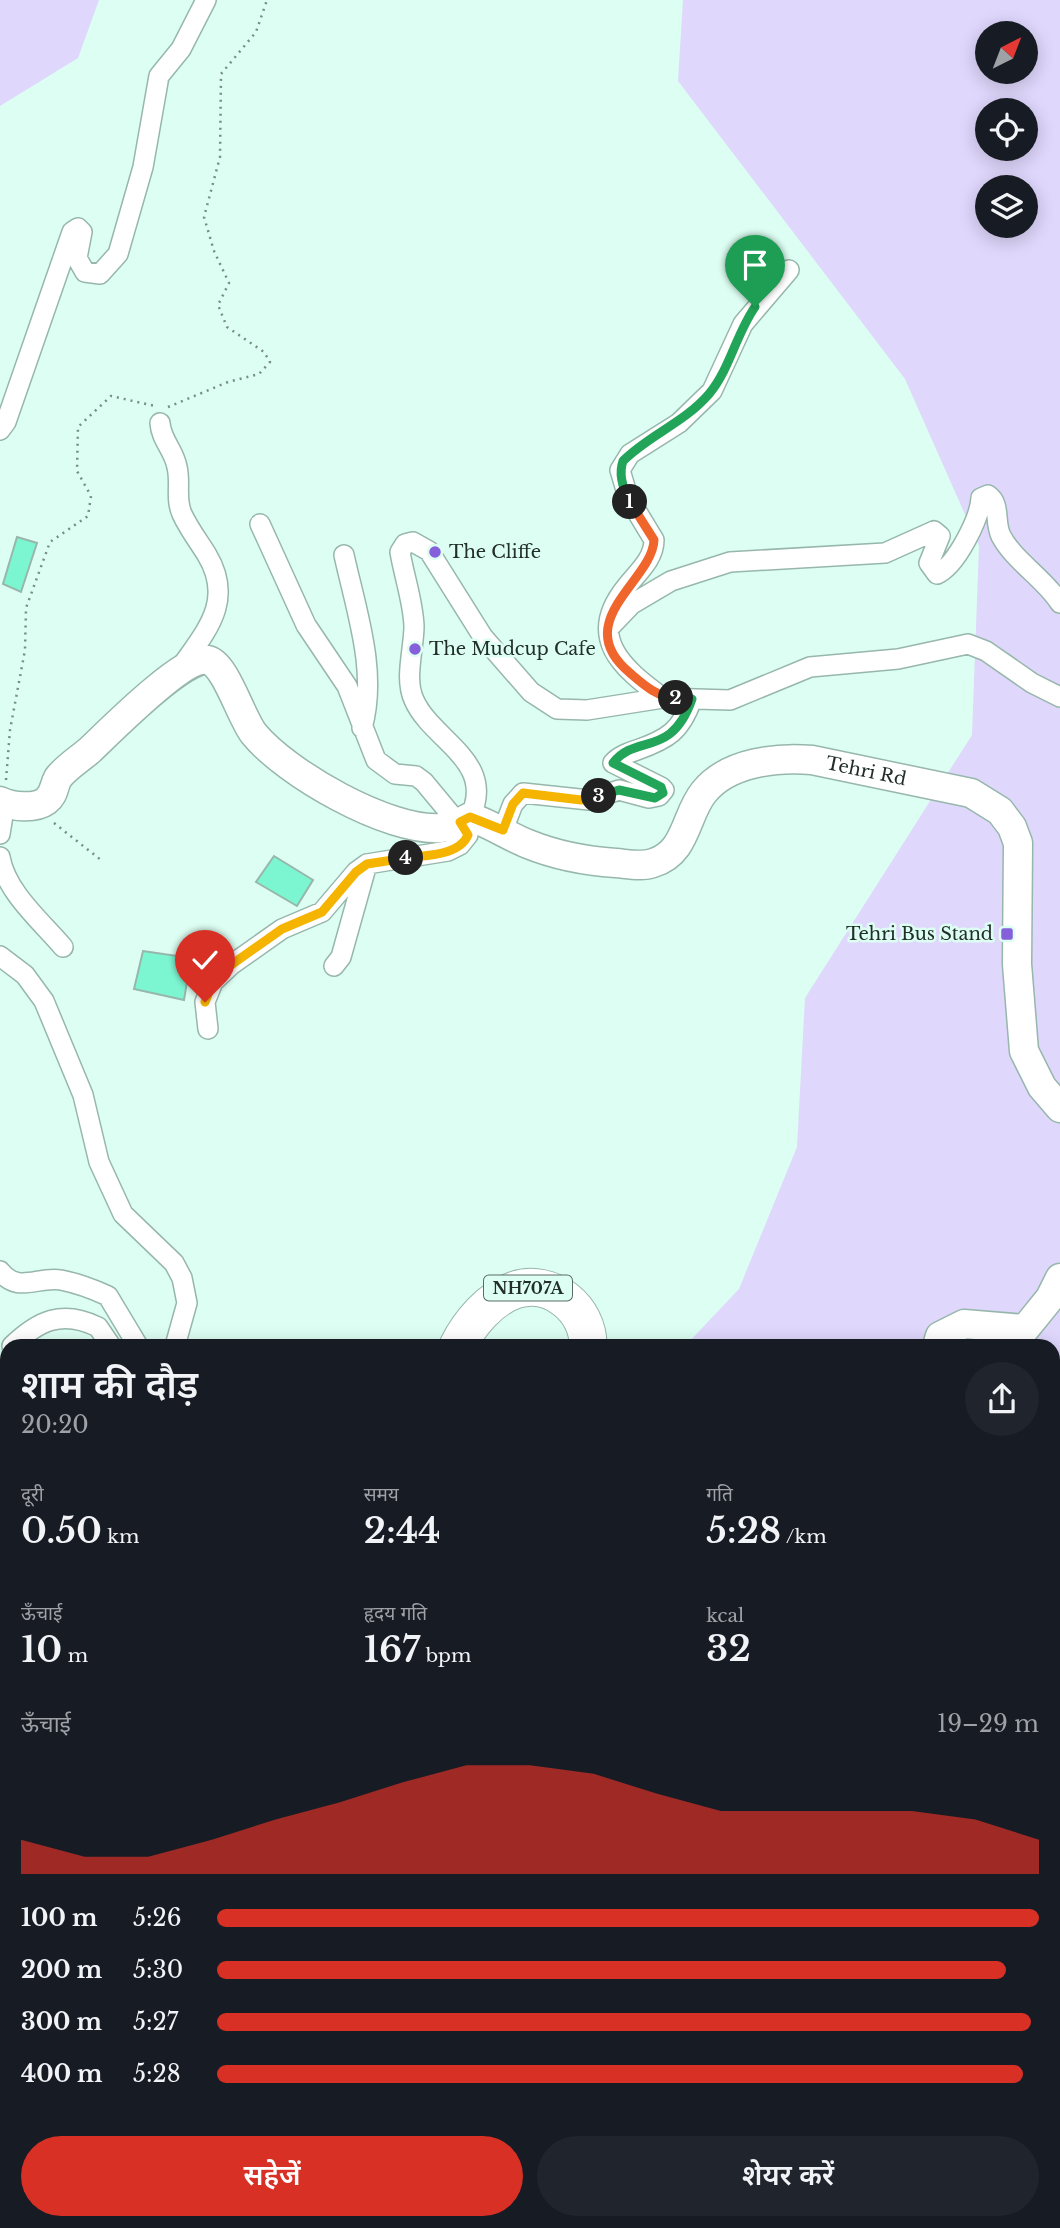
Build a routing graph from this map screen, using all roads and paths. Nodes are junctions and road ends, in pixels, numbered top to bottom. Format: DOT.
graph roads {
  1 [pos="206,0"];
  2 [pos="267,0"];
  3 [pos="789,270"];
  4 [pos="160,423"];
  5 [pos="0,430"];
  6 [pos="260,524"];
  7 [pos="344,555"];
  8 [pos="1060,603"];
  9 [pos="609,628"];
  10 [pos="177,674"];
  11 [pos="1060,697"];
  12 [pos="663,698"];
  13 [pos="692,699"];
  14 [pos="362,729"];
  15 [pos="7,803"];
  16 [pos="465,820"];
  17 [pos="52,822"];
  18 [pos="503,830"];
  19 [pos="0,834"];
  20 [pos="0,857"];
  21 [pos="101,860"];
  22 [pos="367,864"];
  23 [pos="63,947"];
  24 [pos="0,956"];
  25 [pos="334,966"];
  26 [pos="208,1029"];
  27 [pos="1060,1108"];
  28 [pos="0,1271"];
  29 [pos="1060,1278"];
  30 [pos="20,1339"];
  31 [pos="106,1339"];
  32 [pos="134,1339"];
  33 [pos="177,1339"];
  34 [pos="463,1339"];
  35 [pos="588,1339"];
  36 [pos="939,1339"];
  1 -- 5 [label="street"];
  2 -- 15 [label="path"];
  3 -- 9 [label="street"];
  4 -- 10 [label="street"];
  6 -- 14 [label="street"];
  7 -- 14 [label="street"];
  8 -- 9 [label="street"];
  9 -- 12 [label="street"];
  10 -- 15 [label="street"];
  10 -- 16 [label="street"];
  11 -- 13 [label="street"];
  12 -- 13 [label="street"];
  12 -- 16 [label="street"];
  13 -- 18 [label="street"];
  14 -- 16 [label="street"];
  15 -- 19 [label="street"];
  16 -- 18 [label="street, Tehri Rd"];
  16 -- 22 [label="street"];
  17 -- 21 [label="path"];
  18 -- 27 [label="street, Tehri Rd"];
  20 -- 23 [label="street"];
  22 -- 25 [label="street"];
  22 -- 26 [label="street"];
  24 -- 33 [label="street"];
  28 -- 32 [label="street"];
  29 -- 36 [label="street"];
  30 -- 31 [label="street"];
  34 -- 35 [label="highway, NH707A"];
}
